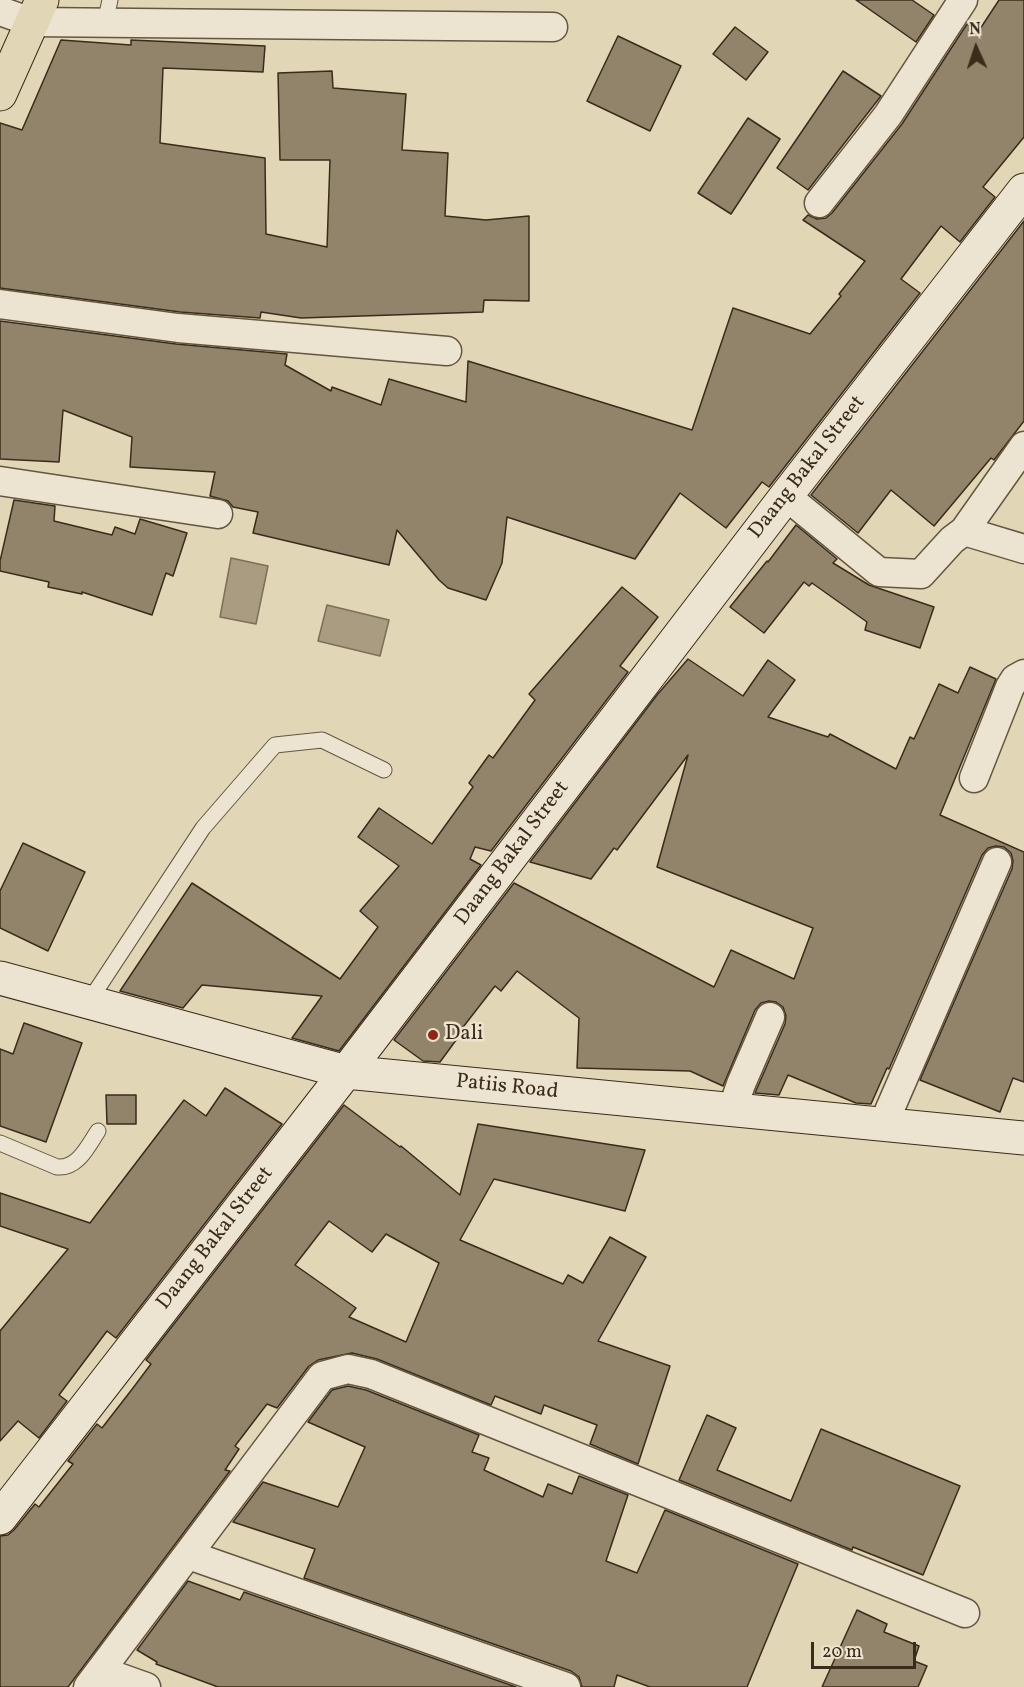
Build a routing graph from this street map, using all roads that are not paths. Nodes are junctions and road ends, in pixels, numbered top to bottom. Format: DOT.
graph roads {
  1 [pos="963,0"];
  2 [pos="0,10"];
  3 [pos="36,11"];
  4 [pos="108,11"];
  5 [pos="553,27"];
  6 [pos="0,94"];
  7 [pos="1024,190"];
  8 [pos="819,203"];
  9 [pos="0,304"];
  10 [pos="447,351"];
  11 [pos="1024,446"];
  12 [pos="0,482"];
  13 [pos="786,496"];
  14 [pos="218,514"];
  15 [pos="964,531"];
  16 [pos="1024,549"];
  17 [pos="1024,674"];
  18 [pos="384,770"];
  19 [pos="974,778"];
  20 [pos="997,862"];
  21 [pos="0,978"];
  22 [pos="88,1003"];
  23 [pos="770,1017"];
  24 [pos="346,1072"];
  25 [pos="732,1110"];
  26 [pos="883,1125"];
  27 [pos="98,1131"];
  28 [pos="1024,1138"];
  29 [pos="0,1143"];
  30 [pos="0,1518"];
  31 [pos="189,1555"];
  32 [pos="965,1613"];
  33 [pos="95,1679"];
  34 [pos="146,1687"];
  35 [pos="566,1687"];
  1 -- 8 [label="street"];
  2 -- 3 [label="street"];
  3 -- 4 [label="street"];
  3 -- 6 [label="main road"];
  4 -- 5 [label="street"];
  7 -- 13 [label="street, Daang Bakal Street"];
  9 -- 10 [label="street"];
  11 -- 15 [label="street"];
  12 -- 14 [label="street"];
  13 -- 15 [label="street"];
  13 -- 24 [label="street, Daang Bakal Street"];
  15 -- 16 [label="street"];
  17 -- 19 [label="street"];
  18 -- 22 [label="lane"];
  20 -- 26 [label="street"];
  21 -- 22 [label="street, Patiis Road"];
  22 -- 24 [label="street, Patiis Road"];
  23 -- 25 [label="street"];
  24 -- 25 [label="street, Patiis Road"];
  24 -- 30 [label="street, Daang Bakal Street"];
  25 -- 26 [label="street, Patiis Road"];
  26 -- 28 [label="street, Patiis Road"];
  27 -- 29 [label="lane"];
  31 -- 32 [label="street"];
  31 -- 33 [label="street"];
  31 -- 35 [label="street"];
  33 -- 34 [label="street"];
}
